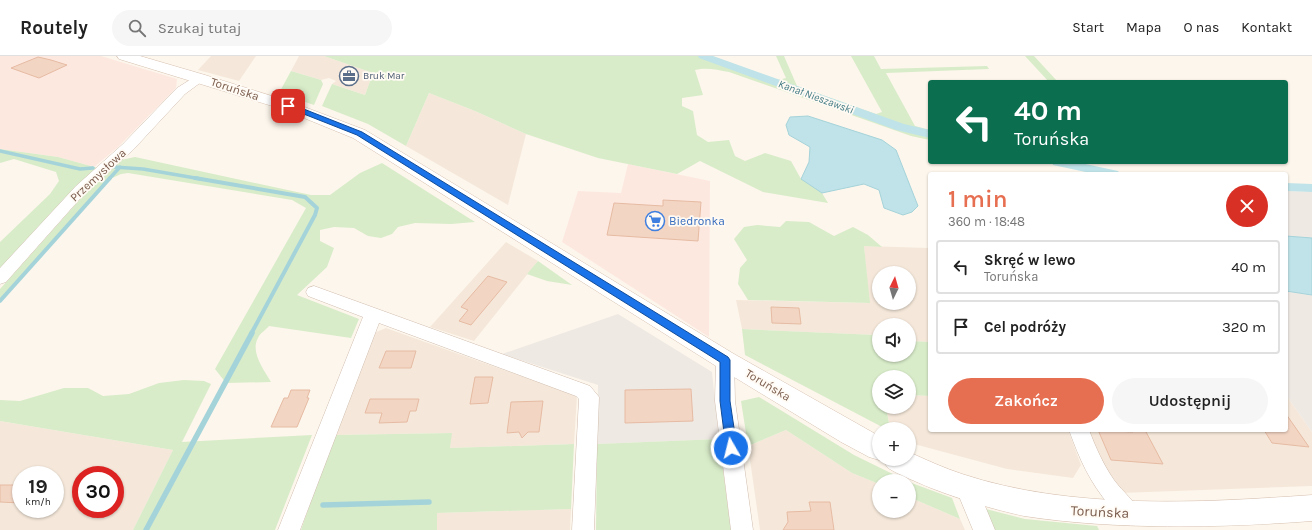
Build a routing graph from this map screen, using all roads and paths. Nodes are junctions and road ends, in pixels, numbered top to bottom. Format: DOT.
graph roads {
  1 [pos="124,56"];
  2 [pos="200,78"];
  3 [pos="0,278"];
  4 [pos="314,292"];
  5 [pos="373,315"];
  6 [pos="725,360"];
  7 [pos="1080,432"];
  8 [pos="872,445"];
  9 [pos="911,466"];
  10 [pos="967,489"];
  11 [pos="1308,513"];
  12 [pos="1130,514"];
  13 [pos="290,530"];
  14 [pos="583,530"];
  15 [pos="742,530"];
  16 [pos="984,530"];
  1 -- 2 [label="main road, Toruńska"];
  2 -- 3 [label="street, Przemysłowa"];
  2 -- 6 [label="main road, Toruńska"];
  4 -- 5 [label="street"];
  5 -- 13 [label="street"];
  5 -- 14 [label="street"];
  6 -- 8 [label="main road, Toruńska"];
  6 -- 15 [label="street"];
  7 -- 12 [label="street"];
  9 -- 10 [label="main road, Toruńska"];
  10 -- 12 [label="main road, Toruńska"];
  10 -- 16 [label="street"];
  11 -- 12 [label="main road, Toruńska"];
}
